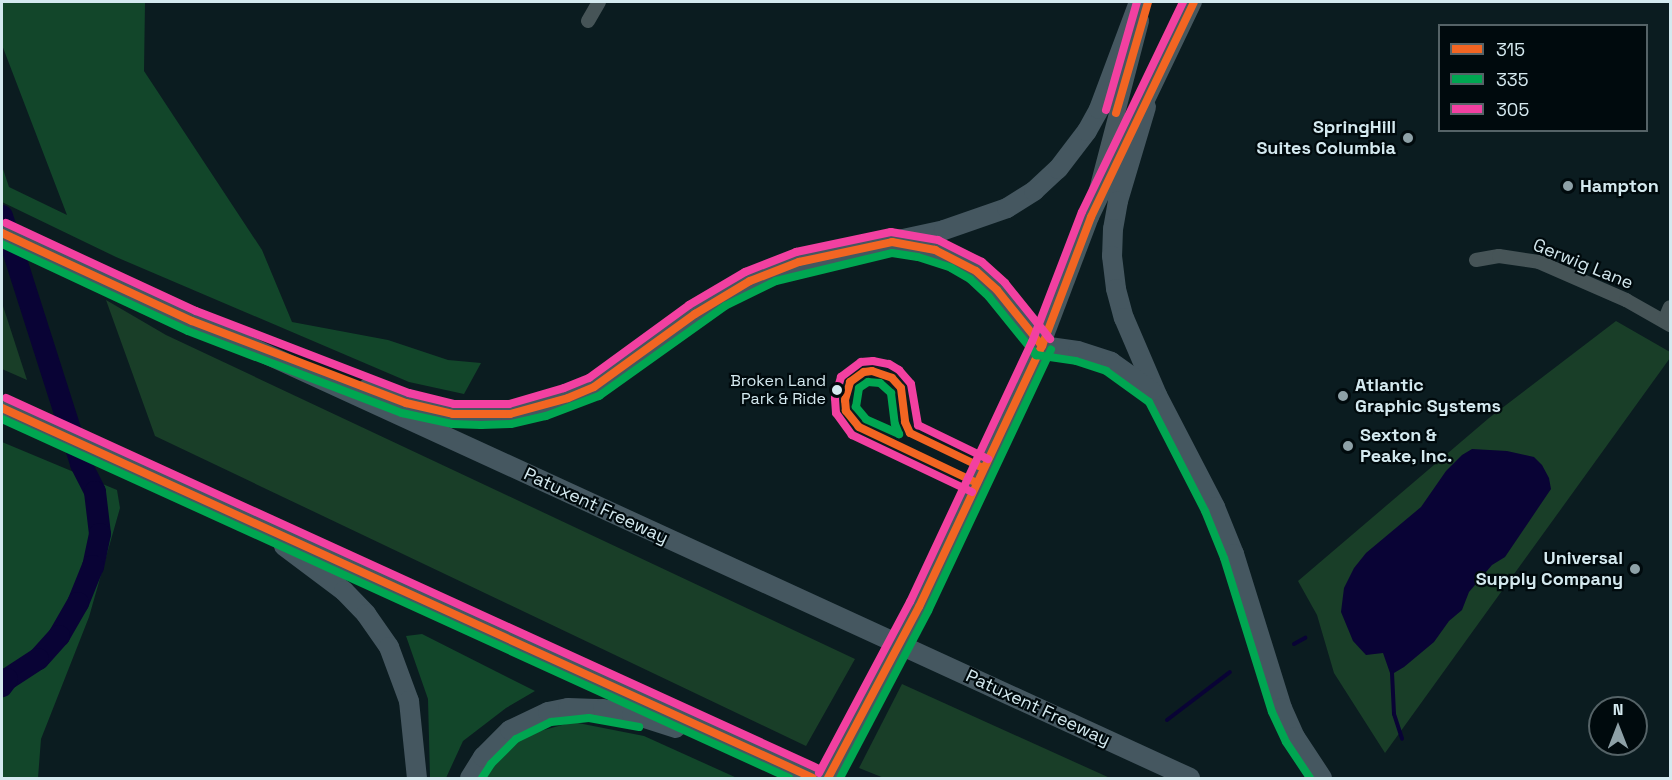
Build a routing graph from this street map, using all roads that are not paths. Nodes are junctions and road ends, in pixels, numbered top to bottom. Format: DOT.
graph roads {
  1 [pos="599,2"];
  2 [pos="1140,2"];
  3 [pos="1148,2"];
  4 [pos="1194,2"];
  5 [pos="588,21"];
  6 [pos="1146,106"];
  7 [pos="1091,218"];
  8 [pos="2,233"];
  9 [pos="892,242"];
  10 [pos="1476,260"];
  11 [pos="1671,307"];
  12 [pos="192,321"];
  13 [pos="1667,323"];
  14 [pos="1042,346"];
  15 [pos="1157,395"];
  16 [pos="2,408"];
  17 [pos="217,505"];
  18 [pos="770,759"];
  19 [pos="417,778"];
  20 [pos="470,778"];
  21 [pos="813,778"];
  22 [pos="828,778"];
  23 [pos="1190,778"];
  24 [pos="1322,778"];
  1 -- 5 [label="street"];
  2 -- 9 [label="highway"];
  3 -- 7 [label="main road"];
  4 -- 6 [label="main road"];
  6 -- 7 [label="main road"];
  6 -- 15 [label="highway"];
  7 -- 14 [label="main road"];
  8 -- 12 [label="highway, Patuxent Freeway"];
  9 -- 12 [label="highway"];
  9 -- 14 [label="highway"];
  10 -- 13 [label="street, Gerwig Lane"];
  11 -- 13 [label="street"];
  12 -- 23 [label="highway, Patuxent Freeway"];
  14 -- 15 [label="highway"];
  14 -- 22 [label="main road"];
  15 -- 24 [label="highway"];
  16 -- 17 [label="highway"];
  17 -- 18 [label="highway"];
  17 -- 19 [label="highway"];
  18 -- 20 [label="highway"];
  18 -- 21 [label="highway"];
}
